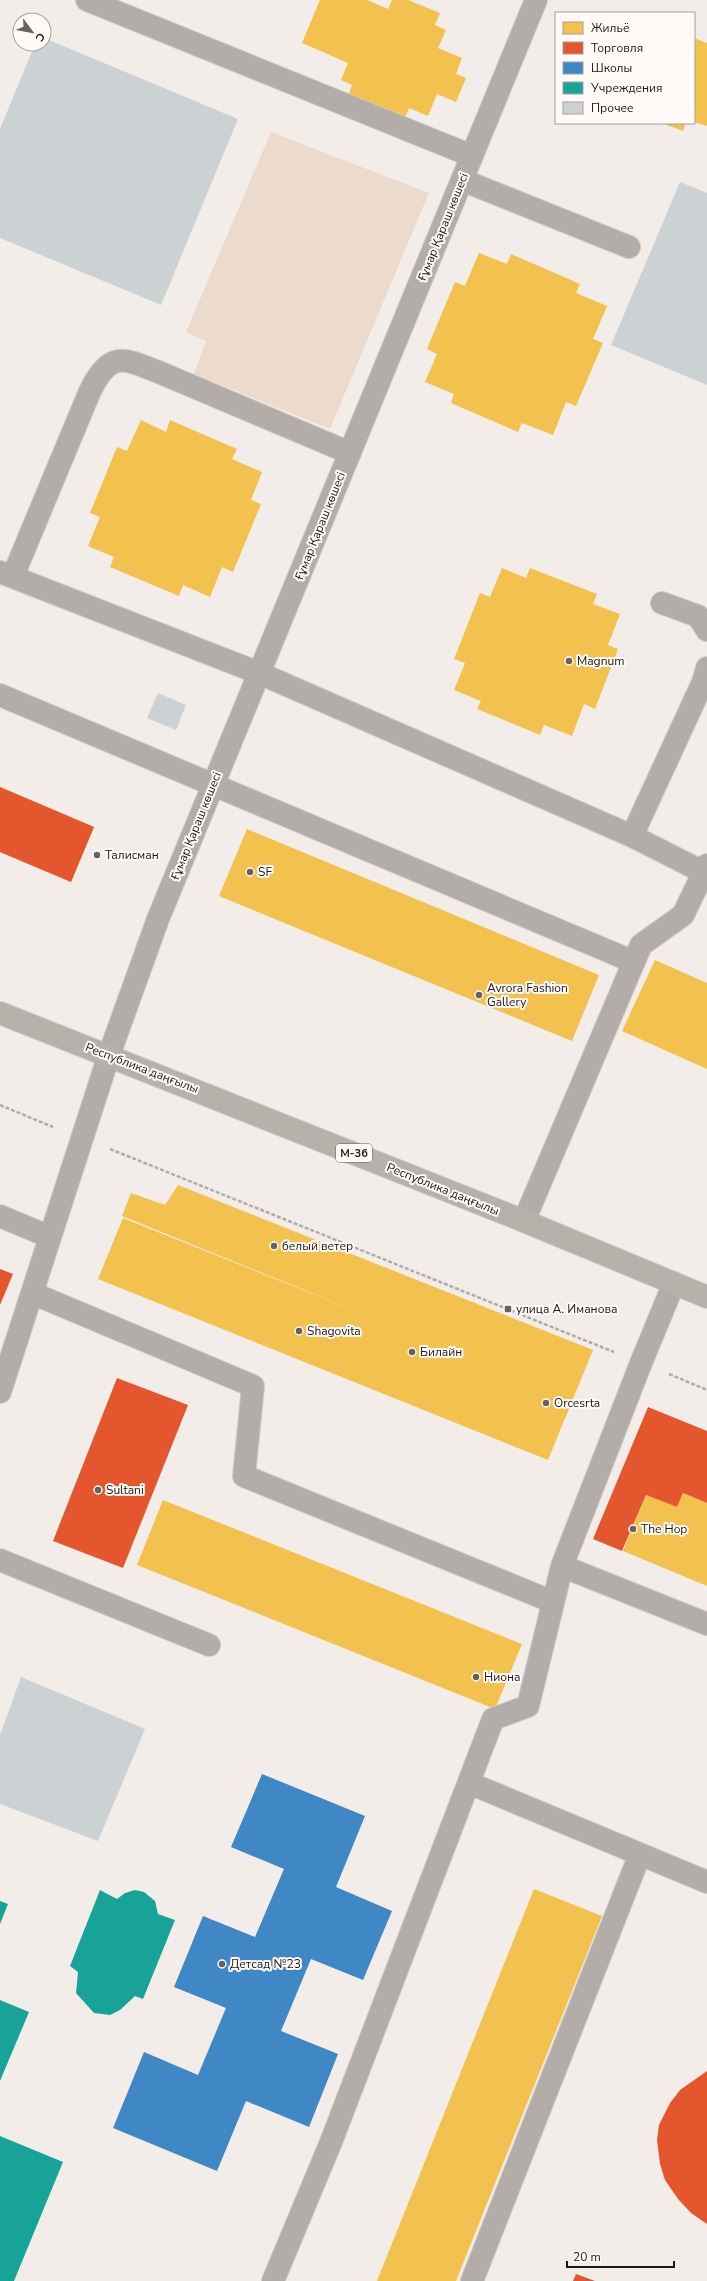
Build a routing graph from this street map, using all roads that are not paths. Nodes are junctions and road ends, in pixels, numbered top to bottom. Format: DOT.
graph roads {
  1 [pos="87,0"];
  2 [pos="536,0"];
  3 [pos="472,156"];
  4 [pos="462,180"];
  5 [pos="629,247"];
  6 [pos="350,453"];
  7 [pos="6,574"];
  8 [pos="662,603"];
  9 [pos="707,630"];
  10 [pos="707,668"];
  11 [pos="259,673"];
  12 [pos="0,695"];
  13 [pos="213,784"];
  14 [pos="632,836"];
  15 [pos="706,870"];
  16 [pos="634,962"];
  17 [pos="0,1013"];
  18 [pos="109,1054"];
  19 [pos="0,1216"];
  20 [pos="524,1221"];
  21 [pos="50,1237"];
  22 [pos="674,1283"];
  23 [pos="32,1293"];
  24 [pos="707,1297"];
  25 [pos="0,1392"];
  26 [pos="0,1560"];
  27 [pos="562,1566"];
  28 [pos="553,1602"];
  29 [pos="707,1624"];
  30 [pos="209,1644"];
  31 [pos="469,1783"];
  32 [pos="640,1854"];
  33 [pos="707,1882"];
  34 [pos="273,2281"];
  35 [pos="472,2281"];
  1 -- 3 [label="street"];
  2 -- 3 [label="street, Ғұмар Қараш көшесі"];
  3 -- 4 [label="street, Ғұмар Қараш көшесі"];
  4 -- 5 [label="street"];
  4 -- 6 [label="street, Ғұмар Қараш көшесі"];
  6 -- 7 [label="street"];
  6 -- 11 [label="street, Ғұмар Қараш көшесі"];
  7 -- 11 [label="street"];
  8 -- 9 [label="street"];
  10 -- 14 [label="street"];
  11 -- 13 [label="street, Ғұмар Қараш көшесі"];
  11 -- 14 [label="street"];
  12 -- 13 [label="street"];
  13 -- 16 [label="street"];
  13 -- 18 [label="street, Ғұмар Қараш көшесі"];
  14 -- 15 [label="street"];
  15 -- 16 [label="street"];
  16 -- 20 [label="street"];
  17 -- 18 [label="main road, Республика даңғылы / M-36"];
  18 -- 20 [label="main road, Республика даңғылы / M-36"];
  18 -- 21 [label="street, Ғұмар Қараш көшесі"];
  19 -- 21 [label="street"];
  20 -- 22 [label="main road, Республика даңғылы / M-36"];
  21 -- 23 [label="street, Ғұмар Қараш көшесі"];
  22 -- 24 [label="main road, Республика даңғылы / M-36"];
  22 -- 27 [label="street"];
  23 -- 25 [label="street, Ғұмар Қараш көшесі"];
  23 -- 28 [label="street"];
  26 -- 30 [label="street"];
  27 -- 28 [label="street"];
  27 -- 29 [label="street"];
  28 -- 31 [label="street"];
  31 -- 32 [label="street"];
  31 -- 34 [label="street"];
  32 -- 33 [label="street"];
  32 -- 35 [label="street"];
}
